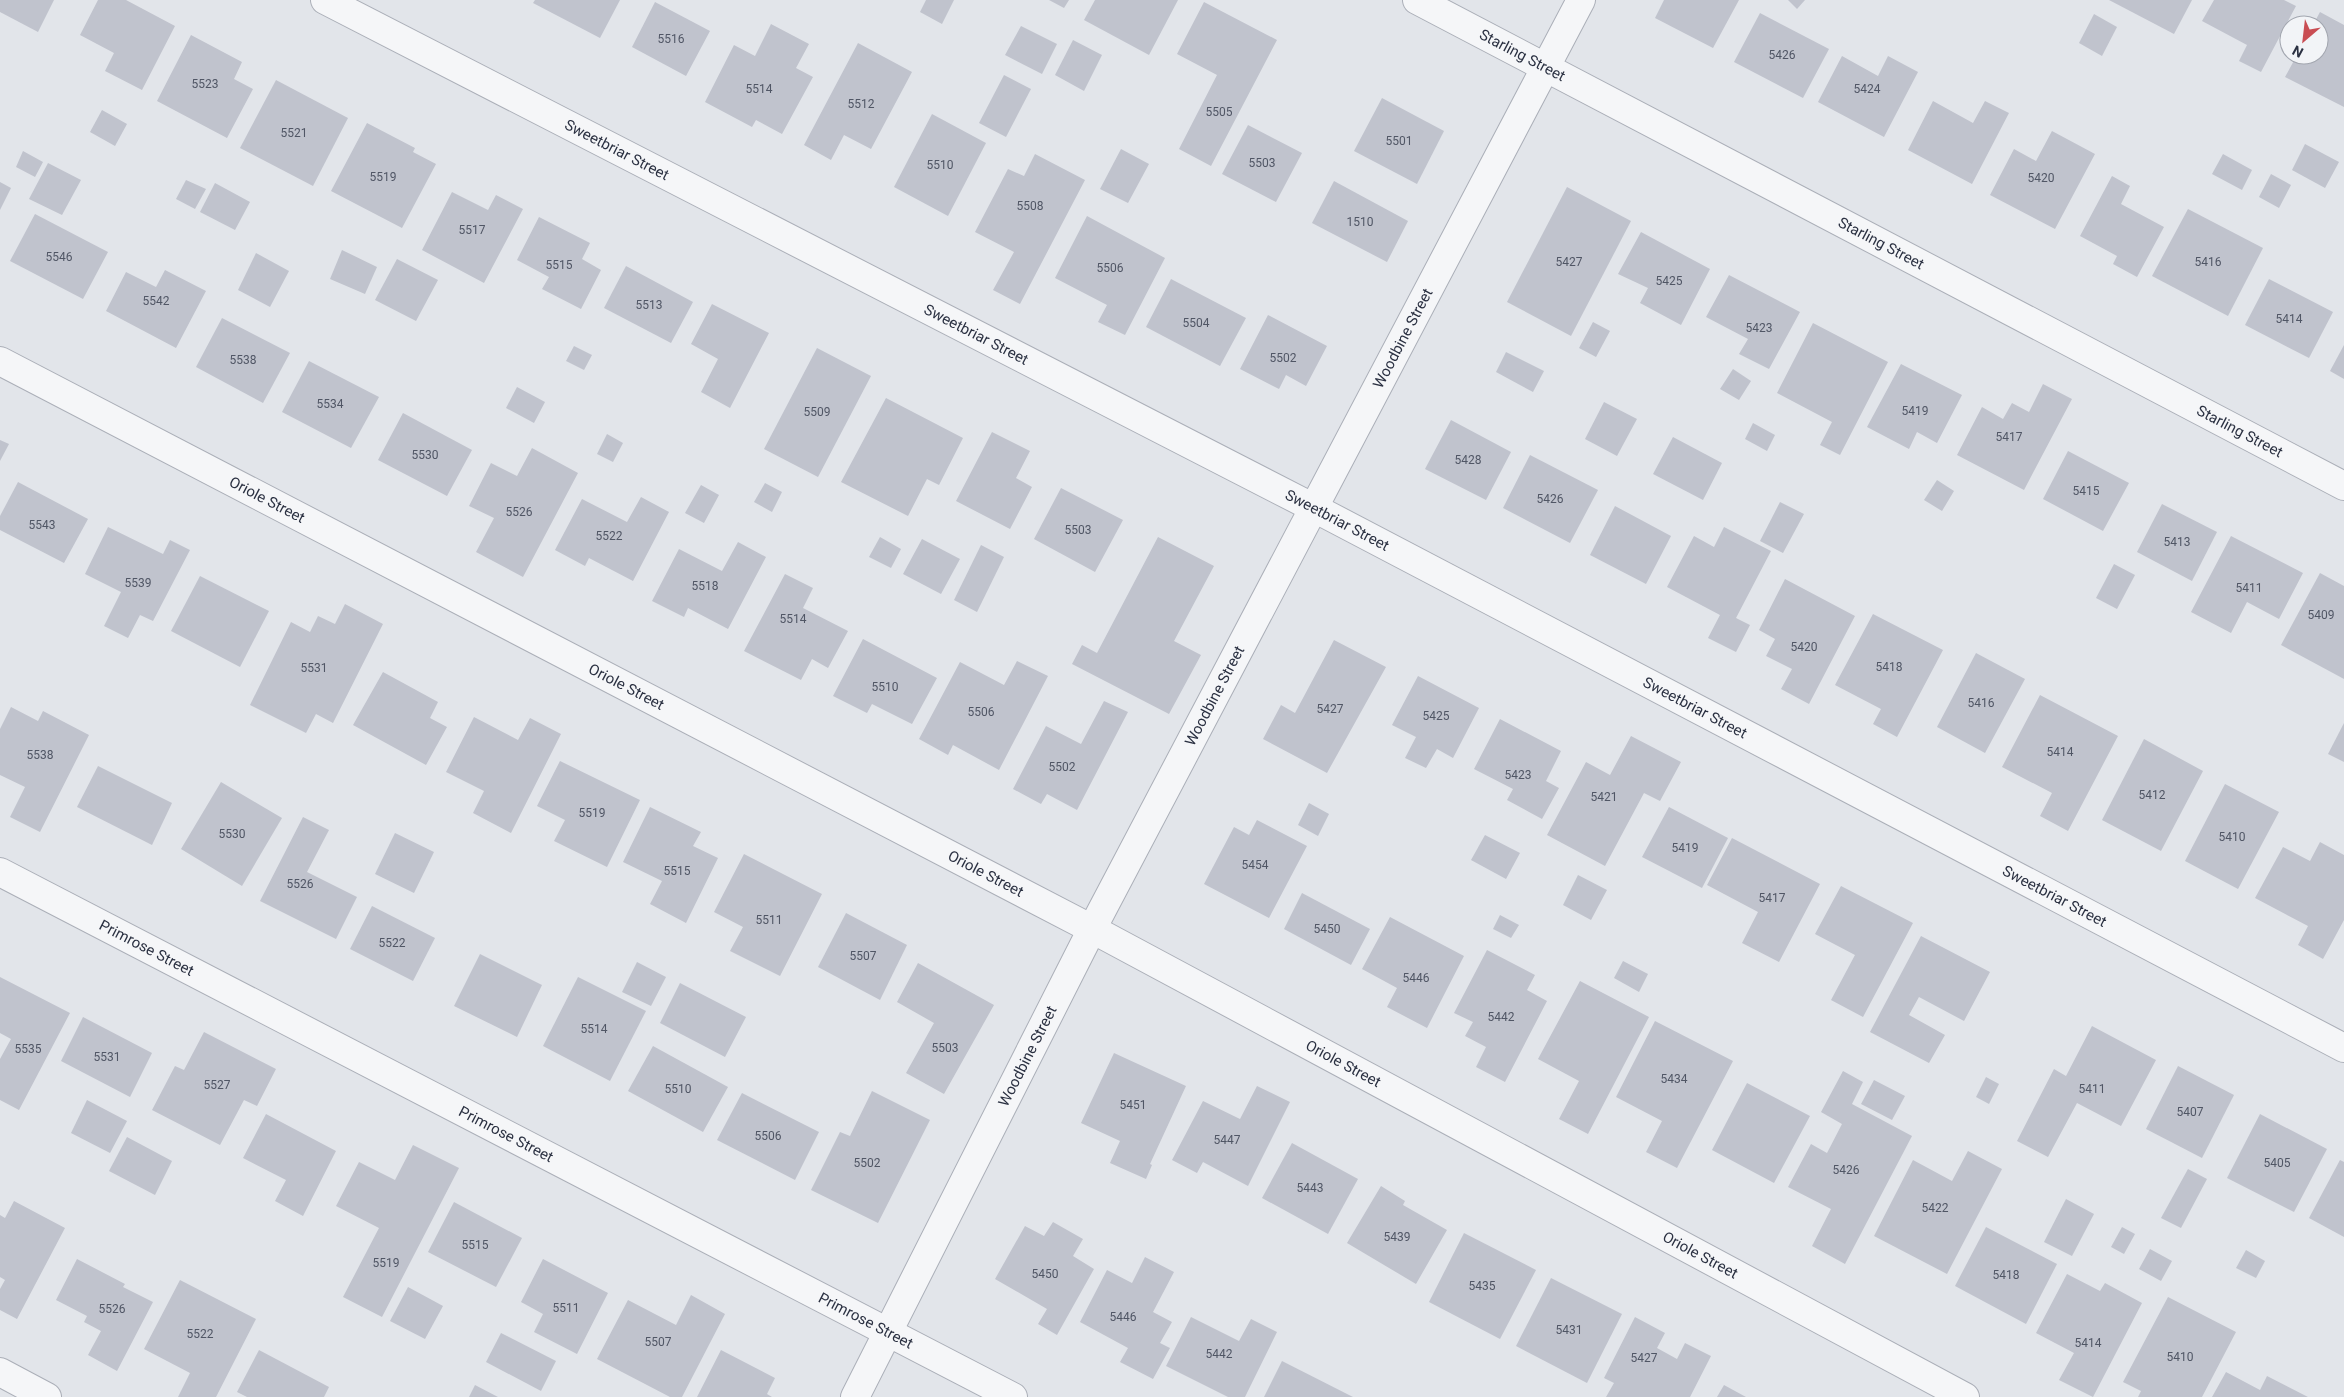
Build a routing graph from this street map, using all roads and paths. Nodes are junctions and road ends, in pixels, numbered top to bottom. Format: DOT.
graph roads {
  1 [pos="325,0"];
  2 [pos="1417,0"];
  3 [pos="1581,0"];
  4 [pos="1546,67"];
  5 [pos="0,361"];
  6 [pos="2344,486"];
  7 [pos="1314,508"];
  8 [pos="0,872"];
  9 [pos="1092,930"];
  10 [pos="2344,1048"];
  11 [pos="887,1333"];
  12 [pos="0,1372"];
  13 [pos="47,1397"];
  14 [pos="855,1397"];
  15 [pos="1013,1397"];
  16 [pos="1965,1397"];
  1 -- 7 [label="street, Sweetbriar Street"];
  2 -- 4 [label="street, Starling Street"];
  3 -- 4 [label="street, Woodbine Street"];
  4 -- 6 [label="street, Starling Street"];
  4 -- 7 [label="street, Woodbine Street"];
  5 -- 9 [label="street, Oriole Street"];
  7 -- 9 [label="street, Woodbine Street"];
  7 -- 10 [label="street, Sweetbriar Street"];
  8 -- 11 [label="street, Primrose Street"];
  9 -- 11 [label="street, Woodbine Street"];
  9 -- 16 [label="street, Oriole Street"];
  11 -- 14 [label="street, Woodbine Street"];
  11 -- 15 [label="street, Primrose Street"];
  12 -- 13 [label="street"];
}
